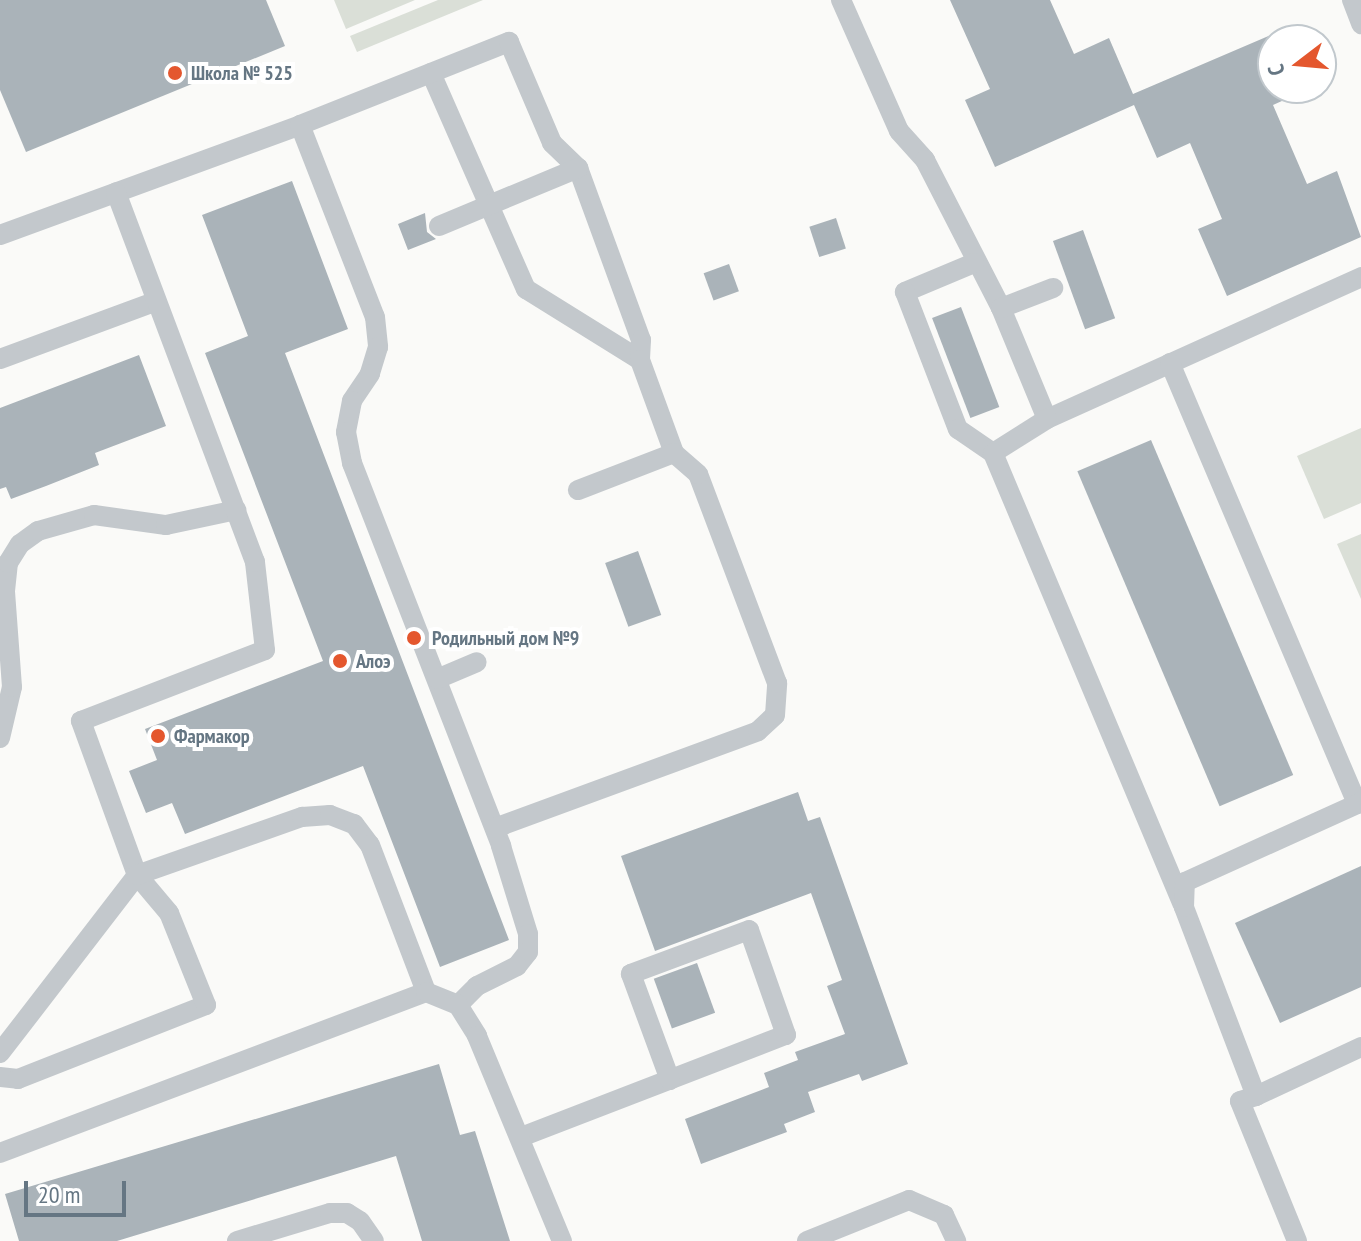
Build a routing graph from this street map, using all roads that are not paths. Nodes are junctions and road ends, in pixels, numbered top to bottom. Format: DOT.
graph roads {
  1 [pos="841,0"];
  2 [pos="1352,0"];
  3 [pos="1361,24"];
  4 [pos="431,73"];
  5 [pos="300,125"];
  6 [pos="578,168"];
  7 [pos="116,192"];
  8 [pos="488,205"];
  9 [pos="439,226"];
  10 [pos="0,235"];
  11 [pos="974,263"];
  12 [pos="1361,277"];
  13 [pos="1053,288"];
  14 [pos="154,302"];
  15 [pos="1001,308"];
  16 [pos="0,359"];
  17 [pos="640,360"];
  18 [pos="1170,363"];
  19 [pos="1047,419"];
  20 [pos="674,453"];
  21 [pos="993,453"];
  22 [pos="578,490"];
  23 [pos="236,510"];
  24 [pos="477,662"];
  25 [pos="437,679"];
  26 [pos="0,738"];
  27 [pos="1359,803"];
  28 [pos="495,828"];
  29 [pos="137,875"];
  30 [pos="1184,907"];
  31 [pos="426,992"];
  32 [pos="458,1005"];
  33 [pos="1361,1047"];
  34 [pos="0,1053"];
  35 [pos="0,1077"];
  36 [pos="670,1080"];
  37 [pos="1256,1096"];
  38 [pos="521,1137"];
  39 [pos="0,1153"];
  40 [pos="237,1241"];
  41 [pos="374,1241"];
  42 [pos="562,1241"];
  43 [pos="807,1241"];
  44 [pos="956,1241"];
  45 [pos="1297,1241"];
  1 -- 11 [label="lane"];
  2 -- 3 [label="lane"];
  4 -- 5 [label="lane"];
  4 -- 6 [label="lane"];
  4 -- 8 [label="lane"];
  5 -- 7 [label="lane"];
  5 -- 25 [label="lane"];
  6 -- 8 [label="lane"];
  6 -- 17 [label="lane"];
  7 -- 10 [label="lane"];
  7 -- 14 [label="lane"];
  8 -- 9 [label="lane"];
  8 -- 17 [label="lane"];
  11 -- 15 [label="lane"];
  11 -- 21 [label="lane"];
  12 -- 18 [label="lane"];
  13 -- 15 [label="lane"];
  14 -- 16 [label="lane"];
  14 -- 23 [label="lane"];
  15 -- 19 [label="lane"];
  17 -- 20 [label="lane"];
  18 -- 19 [label="lane"];
  18 -- 27 [label="lane"];
  19 -- 21 [label="lane"];
  20 -- 22 [label="lane"];
  20 -- 28 [label="lane"];
  21 -- 30 [label="lane"];
  23 -- 26 [label="lane"];
  23 -- 29 [label="lane"];
  24 -- 25 [label="lane"];
  25 -- 28 [label="lane"];
  27 -- 30 [label="lane"];
  28 -- 32 [label="lane"];
  29 -- 31 [label="lane"];
  29 -- 34 [label="lane"];
  29 -- 35 [label="lane"];
  30 -- 37 [label="lane"];
  31 -- 32 [label="lane"];
  31 -- 39 [label="lane"];
  32 -- 38 [label="lane"];
  33 -- 37 [label="lane"];
  36 -- 36 [label="lane"];
  36 -- 38 [label="lane"];
  37 -- 45 [label="lane"];
  38 -- 42 [label="lane"];
  40 -- 41 [label="lane"];
  43 -- 44 [label="lane"];
}
